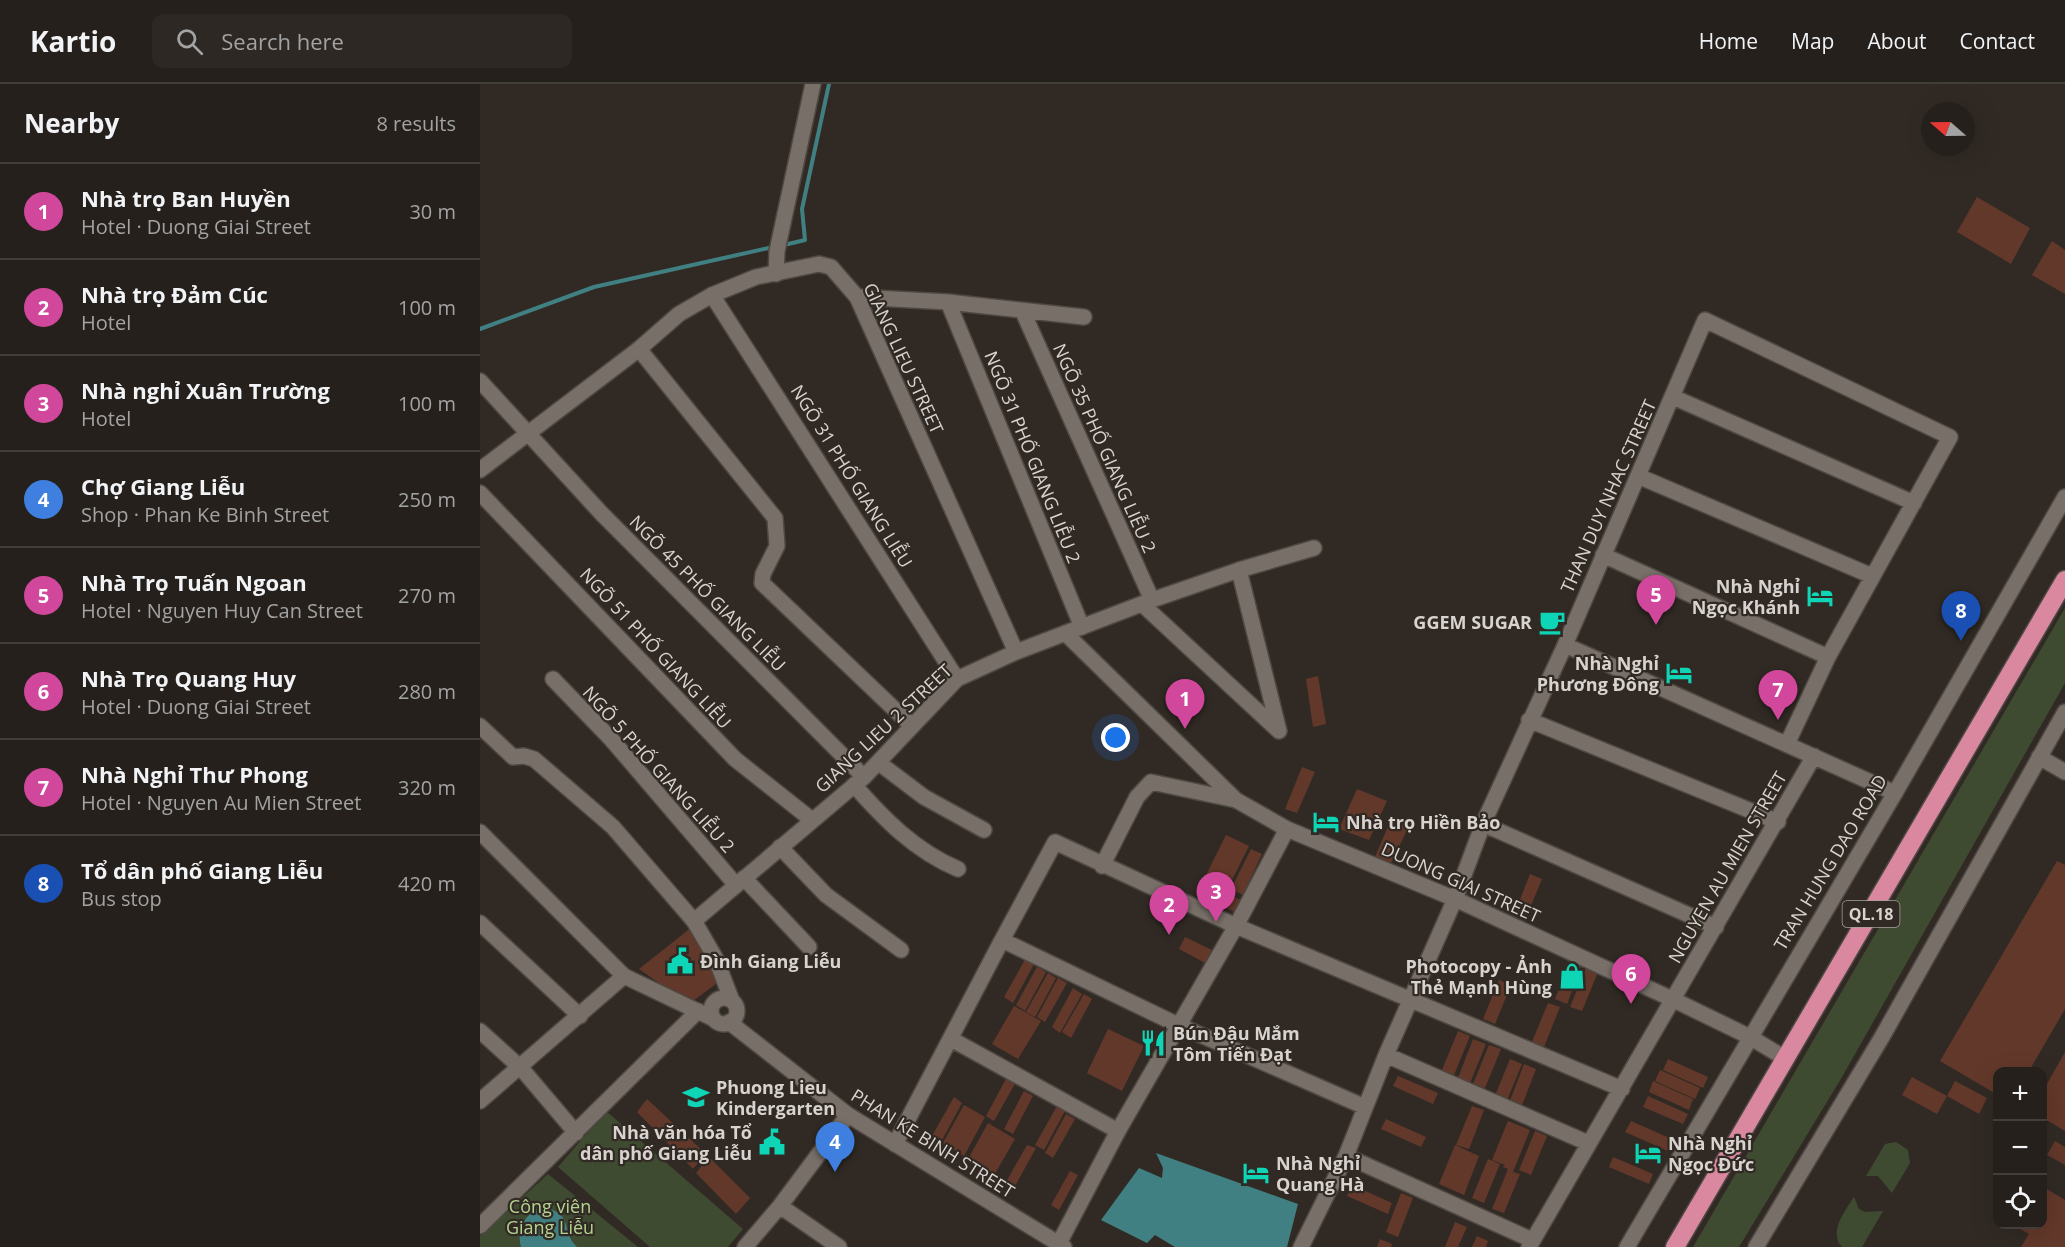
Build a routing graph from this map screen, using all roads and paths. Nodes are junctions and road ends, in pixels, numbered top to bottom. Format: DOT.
graph roads {
  1 [pos="813,84"];
  2 [pos="776,274"];
  3 [pos="712,295"];
  4 [pos="857,297"];
  5 [pos="948,302"];
  6 [pos="1023,312"];
  7 [pos="1084,317"];
  8 [pos="639,349"];
  9 [pos="480,381"];
  10 [pos="1673,397"];
  11 [pos="529,433"];
  12 [pos="480,470"];
  13 [pos="1638,476"];
  14 [pos="480,493"];
  15 [pos="2065,497"];
  16 [pos="1914,503"];
  17 [pos="1314,548"];
  18 [pos="1603,555"];
  19 [pos="1239,570"];
  20 [pos="1872,576"];
  21 [pos="2065,580"];
  22 [pos="1147,602"];
  23 [pos="1082,627"];
  24 [pos="1065,633"];
  25 [pos="1565,645"];
  26 [pos="1016,652"];
  27 [pos="1828,657"];
  28 [pos="553,679"];
  29 [pos="957,679"];
  30 [pos="2065,712"];
  31 [pos="1529,720"];
  32 [pos="911,725"];
  33 [pos="480,726"];
  34 [pos="1787,744"];
  35 [pos="1814,756"];
  36 [pos="2039,758"];
  37 [pos="879,763"];
  38 [pos="2065,772"];
  39 [pos="859,781"];
  40 [pos="1895,793"];
  41 [pos="1236,800"];
  42 [pos="812,820"];
  43 [pos="1778,822"];
  44 [pos="1483,824"];
  45 [pos="1287,829"];
  46 [pos="984,830"];
  47 [pos="480,832"];
  48 [pos="780,847"];
  49 [pos="1102,866"];
  50 [pos="958,869"];
  51 [pos="740,881"];
  52 [pos="1455,899"];
  53 [pos="694,921"];
  54 [pos="480,923"];
  55 [pos="1236,926"];
  56 [pos="1716,927"];
  57 [pos="1002,940"];
  58 [pos="809,947"];
  59 [pos="901,950"];
  60 [pos="624,976"];
  61 [pos="1672,999"];
  62 [pos="1410,1000"];
  63 [pos="732,1001"];
  64 [pos="698,1011"];
  65 [pos="580,1016"];
  66 [pos="714,1019"];
  67 [pos="729,1022"];
  68 [pos="1178,1025"];
  69 [pos="480,1031"];
  70 [pos="1750,1037"];
  71 [pos="951,1039"];
  72 [pos="1386,1055"];
  73 [pos="1786,1059"];
  74 [pos="521,1068"];
  75 [pos="1622,1089"];
  76 [pos="480,1101"];
  77 [pos="1365,1107"];
  78 [pos="848,1115"];
  79 [pos="1118,1131"];
  80 [pos="576,1132"];
  81 [pos="1588,1143"];
  82 [pos="895,1144"];
  83 [pos="1346,1156"];
  84 [pos="780,1206"];
  85 [pos="480,1226"];
  86 [pos="1531,1244"];
  87 [pos="1060,1246"];
  88 [pos="745,1247"];
  89 [pos="839,1247"];
  90 [pos="1301,1247"];
  91 [pos="1627,1247"];
  92 [pos="1675,1247"];
  93 [pos="1756,1247"];
  1 -- 2 [label="street"];
  2 -- 3 [label="street, GIANG LIEU STREET"];
  2 -- 4 [label="street, GIANG LIEU STREET"];
  3 -- 8 [label="street, GIANG LIEU STREET"];
  3 -- 29 [label="street, NGÕ 31 PHỐ GIANG LIỄU"];
  4 -- 5 [label="street"];
  4 -- 26 [label="street, GIANG LIEU STREET"];
  5 -- 6 [label="street"];
  5 -- 23 [label="street, NGÕ 31 PHỐ GIANG LIỄU 2"];
  6 -- 7 [label="street"];
  6 -- 22 [label="street, NGÕ 35 PHỐ GIANG LIỄU 2"];
  8 -- 11 [label="street, GIANG LIEU STREET"];
  8 -- 32 [label="street"];
  9 -- 11 [label="street, NGÕ 45 PHỐ GIANG LIỄU"];
  10 -- 13 [label="street, THAN DUY NHAC STREET"];
  10 -- 16 [label="street"];
  10 -- 16 [label="street, THAN DUY NHAC STREET"];
  11 -- 12 [label="street, GIANG LIEU STREET"];
  11 -- 39 [label="street, NGÕ 45 PHỐ GIANG LIỄU"];
  13 -- 18 [label="street, THAN DUY NHAC STREET"];
  13 -- 20 [label="street"];
  14 -- 42 [label="street, NGÕ 51 PHỐ GIANG LIỄU"];
  15 -- 40 [label="street, TRAN HUNG DAO ROAD"];
  16 -- 20 [label="street"];
  17 -- 19 [label="street, GIANG LIEU 2 STREET"];
  18 -- 25 [label="street, THAN DUY NHAC STREET"];
  18 -- 27 [label="street"];
  19 -- 22 [label="street, GIANG LIEU 2 STREET"];
  19 -- 22 [label="street"];
  20 -- 27 [label="street"];
  21 -- 73 [label="highway, QL.18"];
  22 -- 23 [label="street, GIANG LIEU 2 STREET"];
  23 -- 24 [label="street, GIANG LIEU 2 STREET"];
  24 -- 26 [label="street, GIANG LIEU 2 STREET"];
  24 -- 41 [label="street, DUONG GIAI STREET"];
  25 -- 31 [label="street, THAN DUY NHAC STREET"];
  25 -- 34 [label="street"];
  26 -- 29 [label="street, GIANG LIEU 2 STREET"];
  27 -- 34 [label="street"];
  28 -- 51 [label="street, NGÕ 5 PHỐ GIANG LIỄU 2"];
  29 -- 32 [label="street, GIANG LIEU 2 STREET"];
  30 -- 36 [label="street"];
  31 -- 43 [label="street"];
  31 -- 44 [label="street, THAN DUY NHAC STREET"];
  32 -- 37 [label="street, GIANG LIEU 2 STREET"];
  33 -- 53 [label="street"];
  34 -- 35 [label="street"];
  35 -- 40 [label="street"];
  35 -- 43 [label="street, NGUYEN AU MIEN STREET"];
  36 -- 38 [label="street"];
  36 -- 93 [label="street"];
  37 -- 39 [label="street, GIANG LIEU 2 STREET"];
  37 -- 46 [label="street"];
  39 -- 42 [label="street, GIANG LIEU 2 STREET"];
  39 -- 50 [label="street, NGÕ 45 PHỐ GIANG LIỄU"];
  40 -- 70 [label="street, TRAN HUNG DAO ROAD"];
  41 -- 45 [label="street, DUONG GIAI STREET"];
  41 -- 49 [label="street"];
  42 -- 48 [label="street, GIANG LIEU 2 STREET"];
  43 -- 56 [label="street, NGUYEN AU MIEN STREET"];
  44 -- 52 [label="street, THAN DUY NHAC STREET"];
  44 -- 56 [label="street"];
  45 -- 52 [label="street, DUONG GIAI STREET"];
  45 -- 55 [label="street"];
  47 -- 60 [label="street"];
  48 -- 51 [label="street, GIANG LIEU 2 STREET"];
  48 -- 59 [label="street"];
  49 -- 55 [label="street"];
  49 -- 57 [label="street"];
  51 -- 53 [label="street, GIANG LIEU 2 STREET"];
  51 -- 58 [label="street, NGÕ 5 PHỐ GIANG LIỄU 2"];
  52 -- 61 [label="street, DUONG GIAI STREET"];
  52 -- 62 [label="street, THAN DUY NHAC STREET"];
  53 -- 63 [label="street"];
  54 -- 65 [label="street"];
  55 -- 62 [label="street"];
  55 -- 68 [label="street"];
  56 -- 61 [label="street, NGUYEN AU MIEN STREET"];
  57 -- 68 [label="street"];
  57 -- 71 [label="street"];
  60 -- 64 [label="street"];
  60 -- 65 [label="street"];
  61 -- 70 [label="street, DUONG GIAI STREET"];
  61 -- 75 [label="street, NGUYEN AU MIEN STREET"];
  62 -- 72 [label="street, THAN DUY NHAC STREET"];
  62 -- 75 [label="street"];
  63 -- 66 [label="street"];
  63 -- 67 [label="street"];
  64 -- 66 [label="street"];
  64 -- 80 [label="street"];
  65 -- 74 [label="street"];
  66 -- 67 [label="street"];
  67 -- 78 [label="street, PHAN KE BINH STREET"];
  68 -- 77 [label="street"];
  68 -- 79 [label="street"];
  69 -- 74 [label="street"];
  70 -- 73 [label="street, DUONG GIAI STREET"];
  70 -- 91 [label="street, TRAN HUNG DAO ROAD"];
  71 -- 79 [label="street"];
  71 -- 82 [label="street"];
  72 -- 77 [label="street, THAN DUY NHAC STREET"];
  72 -- 81 [label="street"];
  73 -- 92 [label="highway, QL.18"];
  74 -- 76 [label="street"];
  74 -- 80 [label="street"];
  75 -- 81 [label="street, NGUYEN AU MIEN STREET"];
  77 -- 83 [label="street, THAN DUY NHAC STREET"];
  78 -- 82 [label="street, PHAN KE BINH STREET"];
  78 -- 84 [label="street"];
  79 -- 87 [label="street"];
  80 -- 85 [label="street"];
  81 -- 86 [label="street, NGUYEN AU MIEN STREET"];
  82 -- 87 [label="street, PHAN KE BINH STREET"];
  83 -- 86 [label="street"];
  83 -- 90 [label="street, THAN DUY NHAC STREET"];
  84 -- 88 [label="street"];
  84 -- 89 [label="street"];
}
